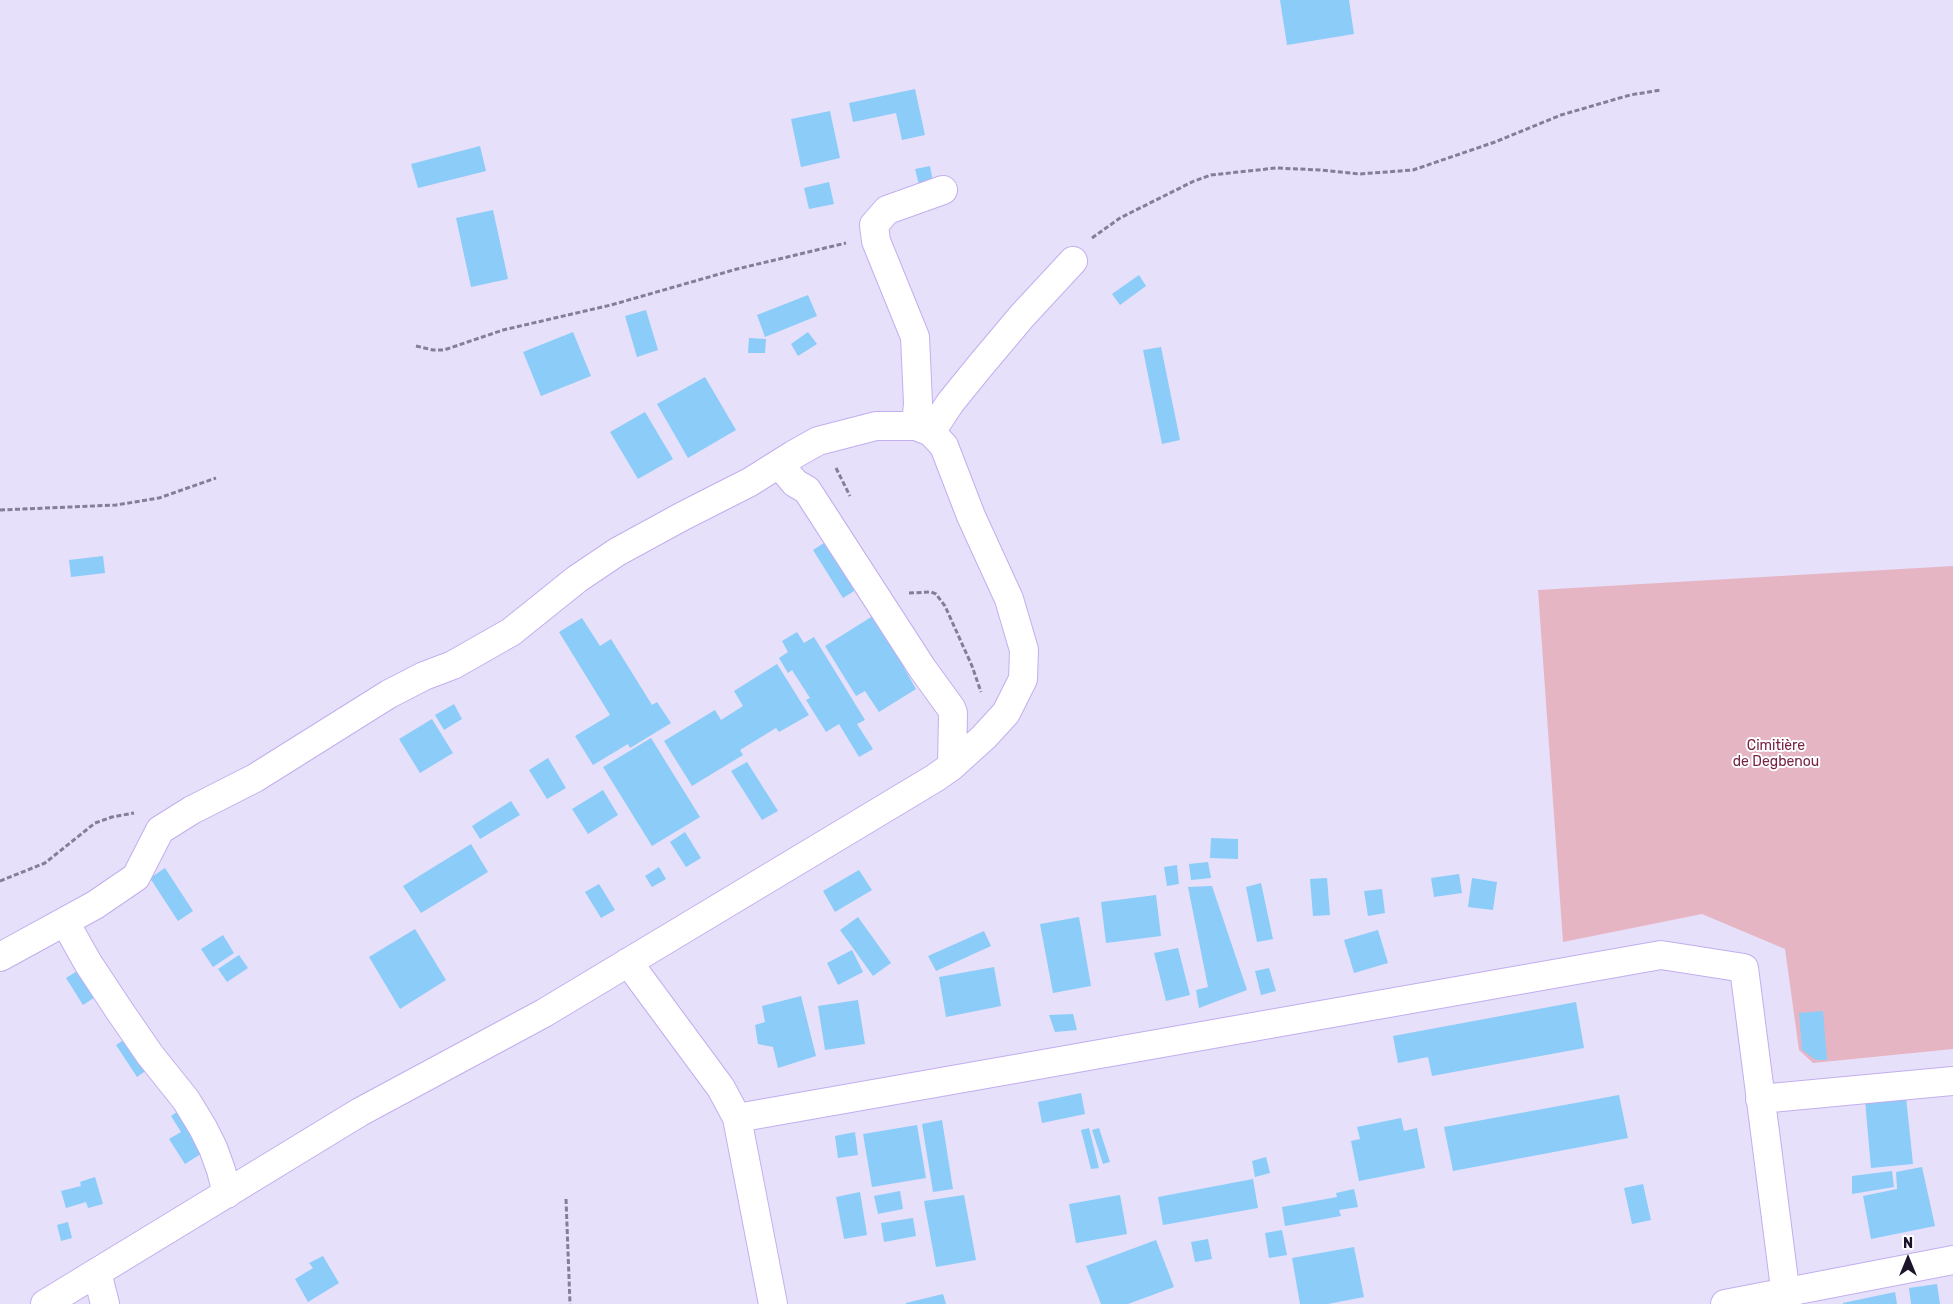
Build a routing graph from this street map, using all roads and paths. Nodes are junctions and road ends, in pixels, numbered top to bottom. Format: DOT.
graph roads {
  1 [pos="1661,90"];
  2 [pos="943,190"];
  3 [pos="876,241"];
  4 [pos="1073,261"];
  5 [pos="416,346"];
  6 [pos="924,429"];
  7 [pos="779,464"];
  8 [pos="216,478"];
  9 [pos="0,510"];
  10 [pos="901,593"];
  11 [pos="952,721"];
  12 [pos="952,766"];
  13 [pos="142,813"];
  14 [pos="0,881"];
  15 [pos="65,922"];
  16 [pos="0,957"];
  17 [pos="628,962"];
  18 [pos="1953,1081"];
  19 [pos="1760,1099"];
  20 [pos="738,1118"];
  21 [pos="227,1194"];
  22 [pos="566,1199"];
  23 [pos="1953,1260"];
  24 [pos="97,1272"];
  25 [pos="1786,1298"];
  26 [pos="45,1304"];
  27 [pos="105,1304"];
  28 [pos="570,1304"];
  29 [pos="774,1304"];
  30 [pos="1725,1304"];
  1 -- 4 [label="path"];
  2 -- 3 [label="street"];
  3 -- 5 [label="path"];
  3 -- 6 [label="street"];
  4 -- 6 [label="street"];
  6 -- 7 [label="street"];
  6 -- 12 [label="street"];
  7 -- 11 [label="street"];
  7 -- 15 [label="street"];
  8 -- 9 [label="path"];
  10 -- 11 [label="path"];
  11 -- 12 [label="street"];
  12 -- 17 [label="street"];
  13 -- 14 [label="path"];
  15 -- 16 [label="street"];
  15 -- 21 [label="street"];
  17 -- 20 [label="street"];
  17 -- 21 [label="street"];
  18 -- 19 [label="street"];
  19 -- 20 [label="street"];
  19 -- 25 [label="street"];
  20 -- 29 [label="street"];
  21 -- 24 [label="street"];
  22 -- 28 [label="path"];
  23 -- 25 [label="street"];
  24 -- 26 [label="street"];
  24 -- 27 [label="street"];
  25 -- 30 [label="street"];
}
